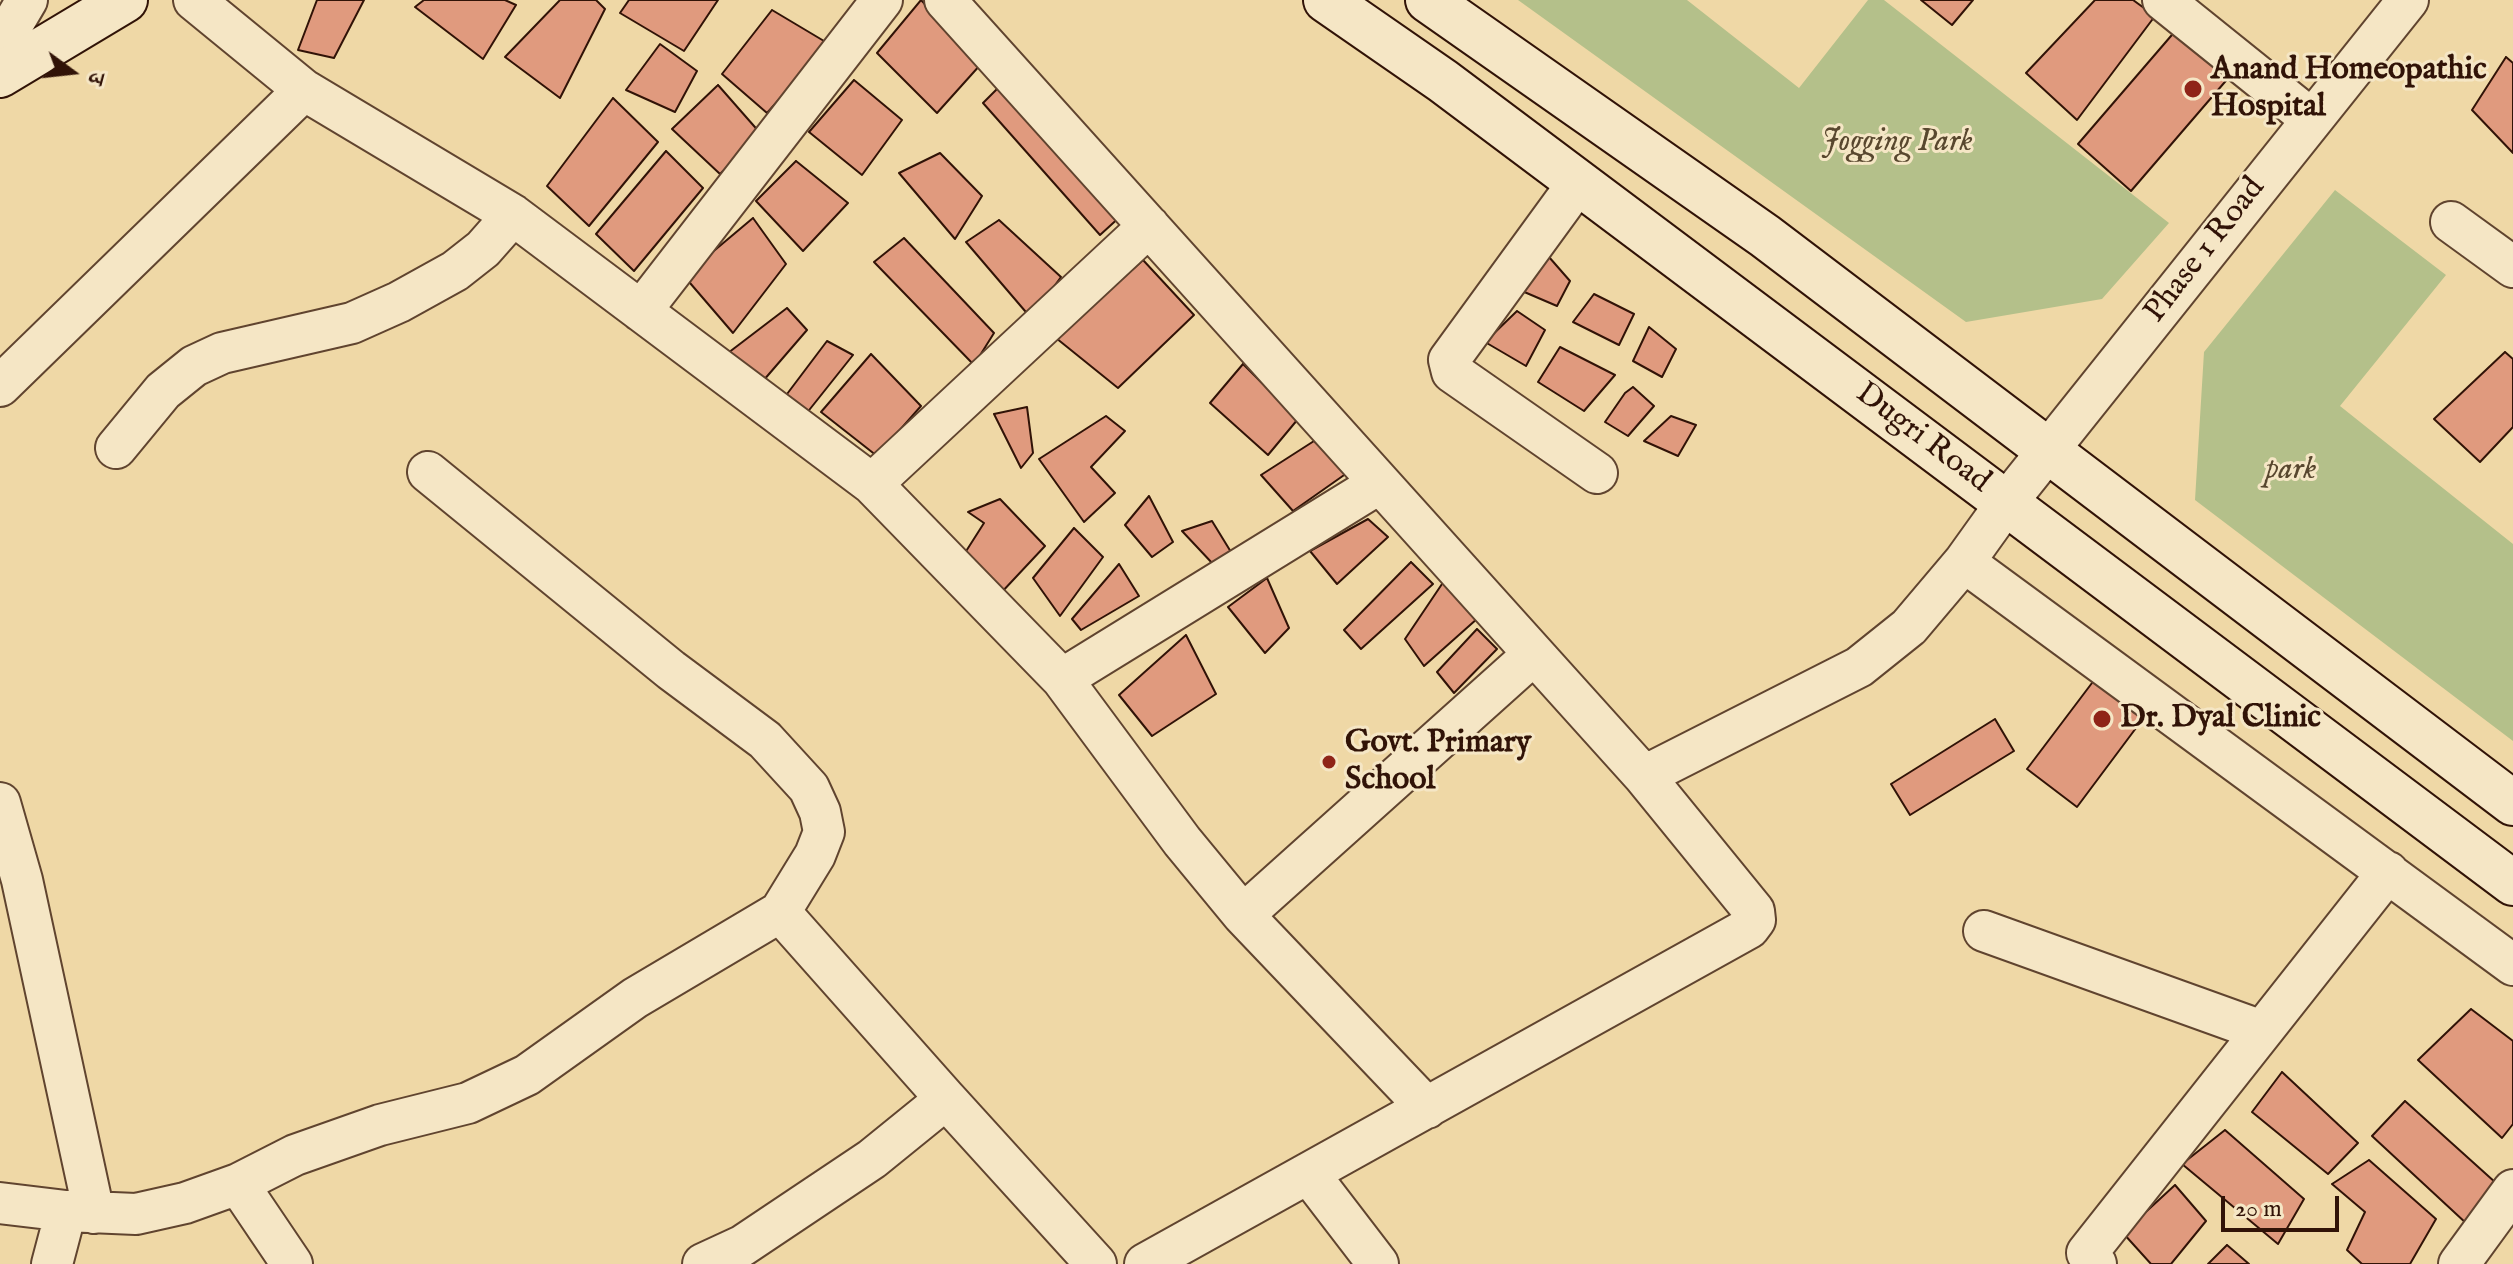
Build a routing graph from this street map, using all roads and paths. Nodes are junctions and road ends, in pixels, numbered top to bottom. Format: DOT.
graph roads {
  1 [pos="27,0"];
  2 [pos="125,0"];
  3 [pos="194,0"];
  4 [pos="882,0"];
  5 [pos="945,0"];
  6 [pos="1326,0"];
  7 [pos="1428,0"];
  8 [pos="2163,0"];
  9 [pos="2408,0"];
  10 [pos="0,46"];
  11 [pos="0,75"];
  12 [pos="304,90"];
  13 [pos="2311,119"];
  14 [pos="1578,183"];
  15 [pos="513,215"];
  16 [pos="2451,222"];
  17 [pos="1149,226"];
  18 [pos="2513,267"];
  19 [pos="641,311"];
  20 [pos="0,386"];
  21 [pos="116,448"];
  22 [pos="2048,451"];
  23 [pos="428,472"];
  24 [pos="1597,473"];
  25 [pos="1380,483"];
  26 [pos="872,484"];
  27 [pos="2007,502"];
  28 [pos="1964,562"];
  29 [pos="1534,654"];
  30 [pos="1062,679"];
  31 [pos="1644,776"];
  32 [pos="0,803"];
  33 [pos="2513,803"];
  34 [pos="2388,872"];
  35 [pos="2513,883"];
  36 [pos="780,912"];
  37 [pos="1243,915"];
  38 [pos="1984,931"];
  39 [pos="2513,965"];
  40 [pos="2262,1031"];
  41 [pos="946,1099"];
  42 [pos="1427,1108"];
  43 [pos="1309,1174"];
  44 [pos="238,1184"];
  45 [pos="2513,1190"];
  46 [pos="0,1203"];
  47 [pos="80,1212"];
  48 [pos="52,1264"];
  49 [pos="292,1264"];
  50 [pos="703,1264"];
  51 [pos="1096,1264"];
  52 [pos="1145,1264"];
  53 [pos="1378,1264"];
  54 [pos="2096,1264"];
  55 [pos="2459,1264"];
  1 -- 10 [label="street"];
  2 -- 11 [label="street"];
  3 -- 12 [label="street"];
  4 -- 19 [label="street"];
  5 -- 17 [label="street"];
  6 -- 14 [label="street, Dugri Road"];
  7 -- 22 [label="street, Dugri Road"];
  8 -- 13 [label="street"];
  9 -- 13 [label="street, Phase 1 Road"];
  12 -- 15 [label="street"];
  12 -- 20 [label="street"];
  13 -- 22 [label="street, Phase 1 Road"];
  14 -- 24 [label="street"];
  14 -- 27 [label="street, Dugri Road"];
  15 -- 19 [label="street"];
  15 -- 21 [label="street"];
  16 -- 18 [label="street"];
  17 -- 25 [label="street"];
  17 -- 26 [label="street"];
  19 -- 26 [label="street"];
  22 -- 27 [label="street, Phase 1 Road"];
  22 -- 33 [label="street, Dugri Road"];
  23 -- 36 [label="street"];
  25 -- 29 [label="street"];
  25 -- 30 [label="street"];
  26 -- 30 [label="street"];
  27 -- 28 [label="street, Phase 1 Road"];
  27 -- 35 [label="street, Dugri Road"];
  28 -- 31 [label="street, Phase 1 Road"];
  28 -- 34 [label="street"];
  29 -- 31 [label="street"];
  29 -- 37 [label="street"];
  30 -- 37 [label="street"];
  31 -- 42 [label="street"];
  32 -- 47 [label="street"];
  34 -- 39 [label="street"];
  34 -- 40 [label="street"];
  36 -- 41 [label="street"];
  36 -- 44 [label="street"];
  37 -- 42 [label="street"];
  38 -- 40 [label="street"];
  40 -- 54 [label="street"];
  41 -- 50 [label="street"];
  41 -- 51 [label="street"];
  42 -- 43 [label="street"];
  43 -- 52 [label="street"];
  43 -- 53 [label="street"];
  44 -- 47 [label="street"];
  44 -- 49 [label="street"];
  45 -- 55 [label="street"];
  46 -- 47 [label="street"];
  47 -- 48 [label="street"];
}
